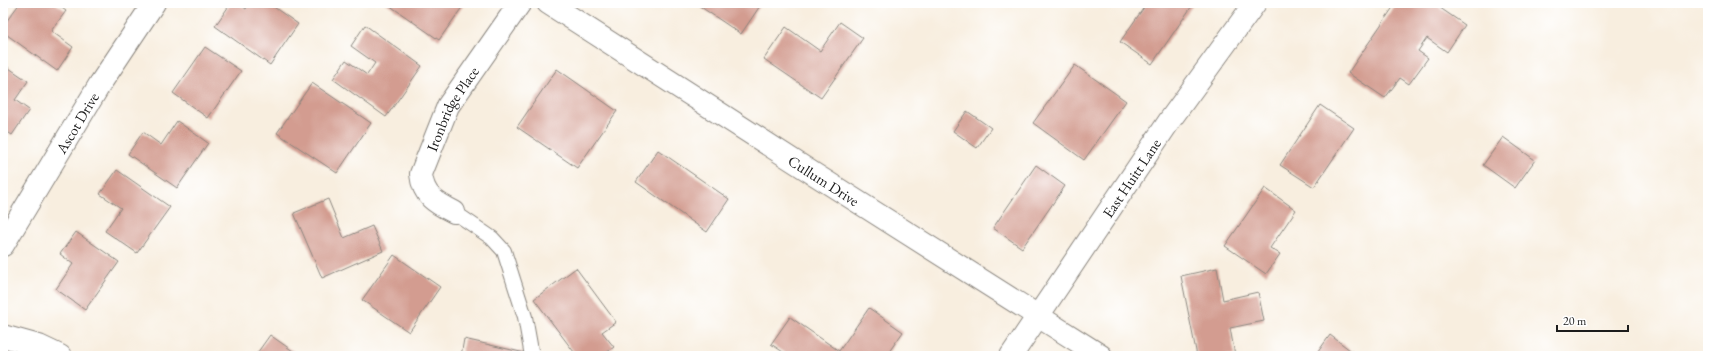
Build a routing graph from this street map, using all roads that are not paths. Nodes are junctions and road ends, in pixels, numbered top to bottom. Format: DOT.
graph roads {
  1 [pos="154,3"];
  2 [pos="520,3"];
  3 [pos="548,3"];
  4 [pos="1255,3"];
  5 [pos="454,212"];
  6 [pos="3,245"];
  7 [pos="1038,315"];
  8 [pos="3,336"];
  9 [pos="60,356"];
  10 [pos="532,356"];
  11 [pos="1011,356"];
  12 [pos="1102,356"];
  1 -- 6 [label="street, Ascot Drive"];
  2 -- 5 [label="street, Ironbridge Place"];
  3 -- 7 [label="street, Cullum Drive"];
  4 -- 7 [label="street, East Huitt Lane"];
  5 -- 10 [label="lane"];
  7 -- 11 [label="street, East Huitt Lane"];
  7 -- 12 [label="street, Cullum Drive"];
  8 -- 9 [label="street"];
}
